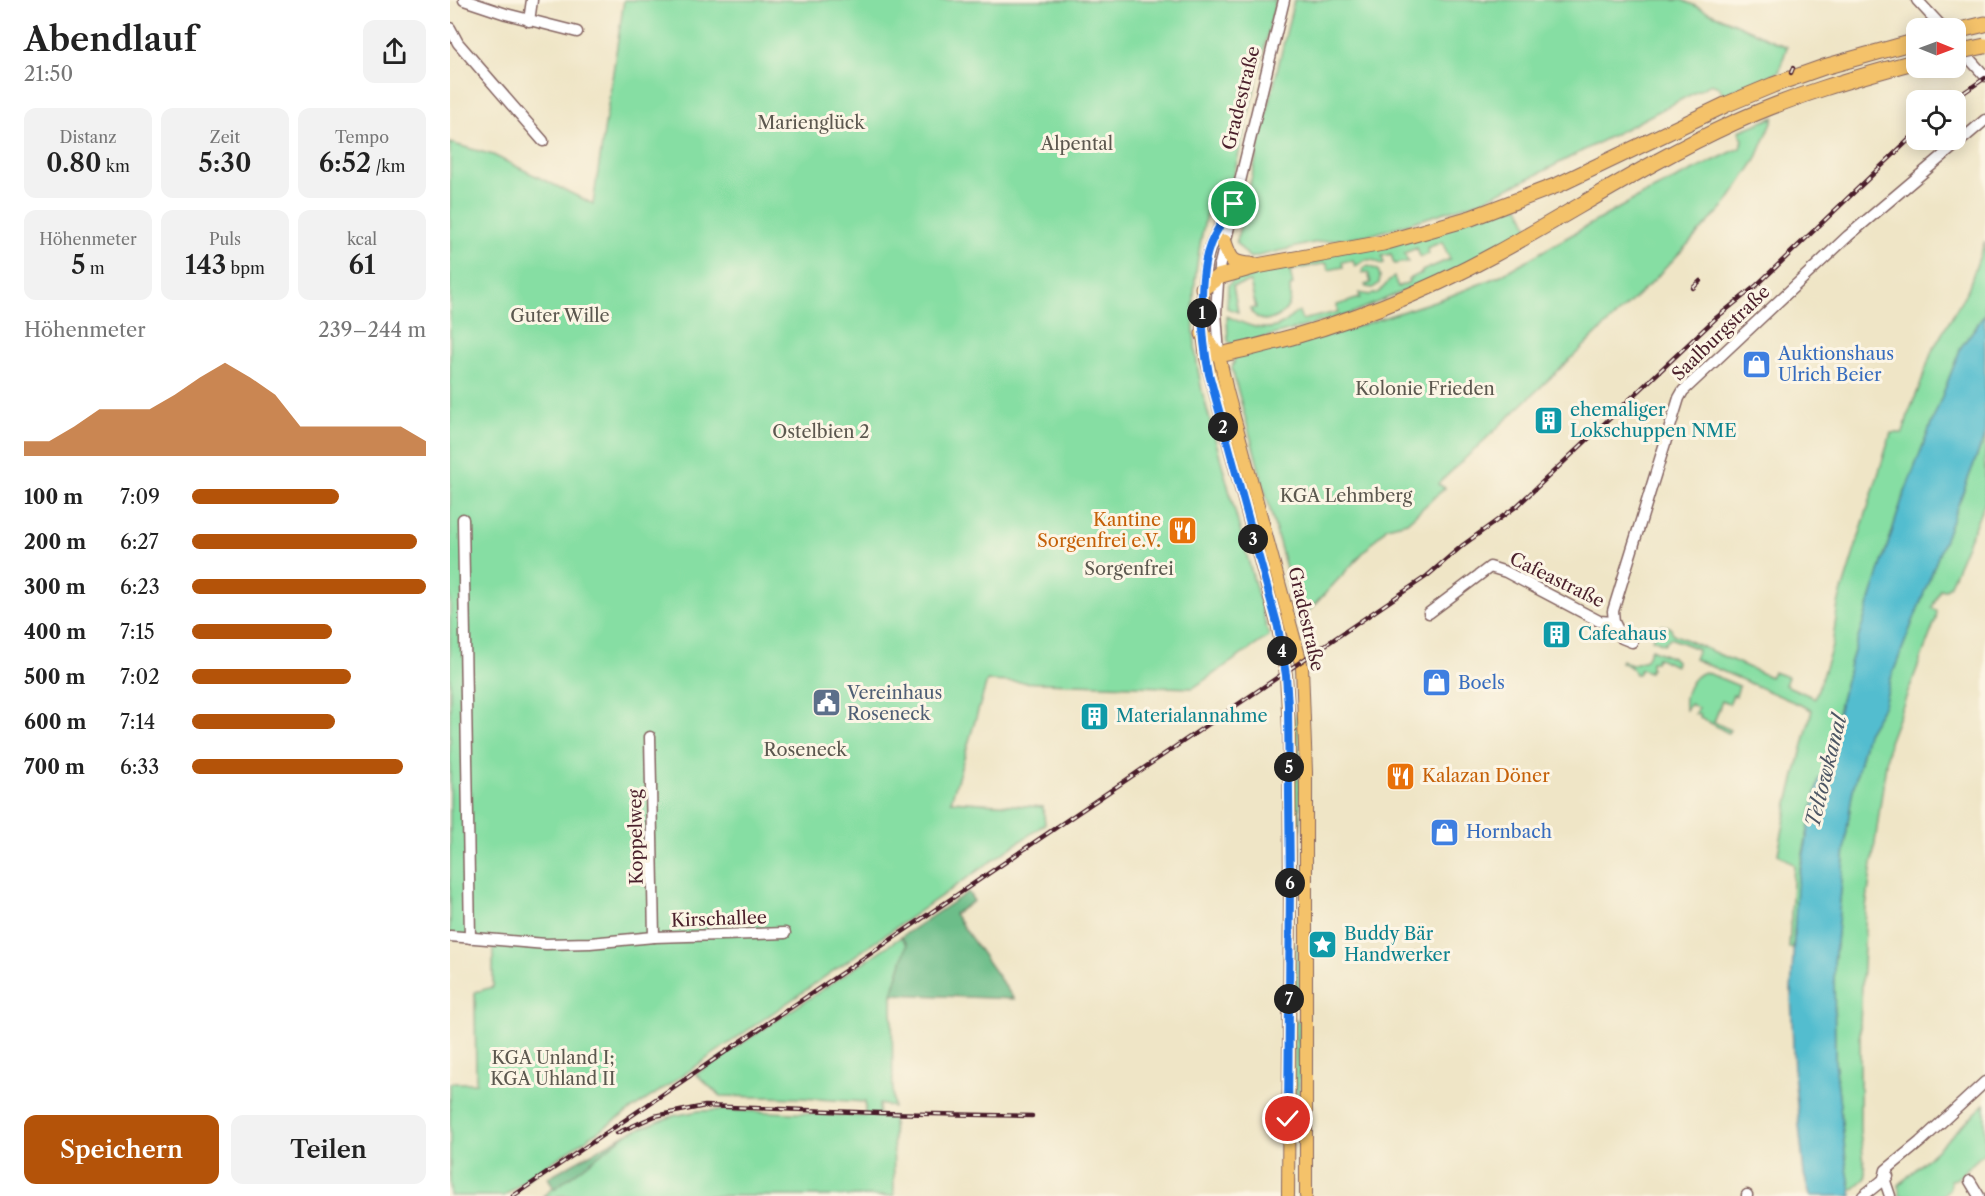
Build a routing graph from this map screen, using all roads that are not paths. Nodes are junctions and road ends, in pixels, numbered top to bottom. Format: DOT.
graph roads {
  1 [pos="464,0"];
  2 [pos="532,0"];
  3 [pos="1284,0"];
  4 [pos="1917,0"];
  5 [pos="1934,18"];
  6 [pos="529,21"];
  7 [pos="1985,24"];
  8 [pos="450,28"];
  9 [pos="1966,29"];
  10 [pos="577,32"];
  11 [pos="1906,44"];
  12 [pos="1985,46"];
  13 [pos="1966,50"];
  14 [pos="1966,55"];
  15 [pos="1906,65"];
  16 [pos="1984,75"];
  17 [pos="1985,120"];
  18 [pos="543,141"];
  19 [pos="1234,204"];
  20 [pos="1224,242"];
  21 [pos="1257,266"];
  22 [pos="1218,277"];
  23 [pos="1203,288"];
  24 [pos="1203,334"];
  25 [pos="1220,355"];
  26 [pos="463,519"];
  27 [pos="1429,613"];
  28 [pos="1614,622"];
  29 [pos="1632,642"];
  30 [pos="650,737"];
  31 [pos="785,933"];
  32 [pos="450,936"];
  33 [pos="654,937"];
  34 [pos="470,938"];
  35 [pos="1985,1082"];
  36 [pos="1884,1178"];
  37 [pos="1970,1181"];
  38 [pos="1867,1193"];
  39 [pos="1288,1196"];
  40 [pos="1306,1196"];
  41 [pos="1890,1196"];
  42 [pos="1979,1196"];
  1 -- 6 [label="street"];
  2 -- 6 [label="street"];
  3 -- 19 [label="street, Gradestraße"];
  4 -- 5 [label="street"];
  6 -- 10 [label="street"];
  7 -- 9 [label="highway"];
  8 -- 18 [label="street"];
  11 -- 21 [label="highway"];
  12 -- 13 [label="highway, bridge"];
  14 -- 16 [label="street"];
  15 -- 25 [label="highway"];
  17 -- 28 [label="street, Saalburgstraße"];
  19 -- 20 [label="street, Gradestraße"];
  19 -- 23 [label="street, Gradestraße"];
  20 -- 21 [label="highway"];
  20 -- 22 [label="street, Gradestraße"];
  21 -- 22 [label="highway"];
  22 -- 23 [label="highway"];
  22 -- 25 [label="street, Gradestraße"];
  23 -- 24 [label="main road, Gradestraße"];
  24 -- 25 [label="highway"];
  24 -- 39 [label="main road, Gradestraße"];
  25 -- 40 [label="main road, Gradestraße"];
  26 -- 34 [label="street"];
  27 -- 28 [label="street, Cafeastraße"];
  28 -- 29 [label="street"];
  30 -- 33 [label="street, Koppelweg"];
  31 -- 33 [label="street, Kirschallee"];
  32 -- 34 [label="street, Kirschallee"];
  33 -- 34 [label="street, Kirschallee"];
  35 -- 36 [label="street"];
  36 -- 38 [label="street"];
  36 -- 41 [label="street"];
  37 -- 42 [label="street"];
}
